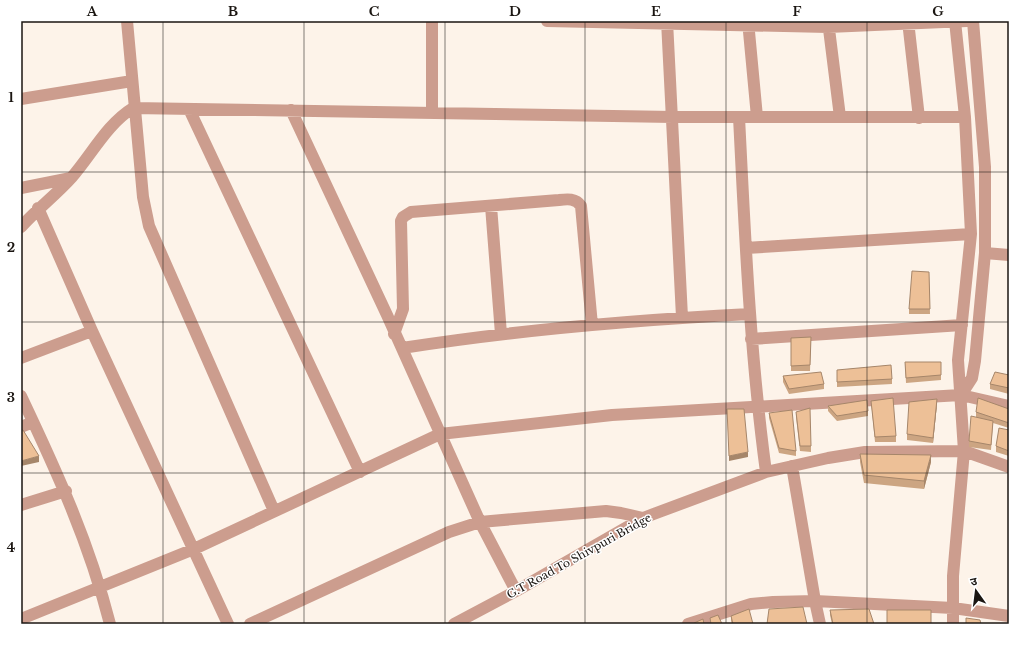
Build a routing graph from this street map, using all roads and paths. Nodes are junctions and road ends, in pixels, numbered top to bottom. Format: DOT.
graph roads {
  1 [pos="127,21"];
  2 [pos="432,21"];
  3 [pos="547,21"];
  4 [pos="960,21"];
  5 [pos="973,21"];
  6 [pos="667,22"];
  7 [pos="748,23"];
  8 [pos="908,23"];
  9 [pos="828,24"];
  10 [pos="132,81"];
  11 [pos="21,98"];
  12 [pos="133,108"];
  13 [pos="189,110"];
  14 [pos="291,110"];
  15 [pos="432,113"];
  16 [pos="673,117"];
  17 [pos="740,117"];
  18 [pos="757,117"];
  19 [pos="840,117"];
  20 [pos="965,117"];
  21 [pos="919,118"];
  22 [pos="71,177"];
  23 [pos="21,188"];
  24 [pos="491,206"];
  25 [pos="38,208"];
  26 [pos="21,227"];
  27 [pos="971,234"];
  28 [pos="746,248"];
  29 [pos="985,253"];
  30 [pos="1009,255"];
  31 [pos="750,314"];
  32 [pos="682,317"];
  33 [pos="592,325"];
  34 [pos="962,325"];
  35 [pos="92,331"];
  36 [pos="394,334"];
  37 [pos="501,334"];
  38 [pos="751,339"];
  39 [pos="402,348"];
  40 [pos="21,358"];
  41 [pos="961,395"];
  42 [pos="21,396"];
  43 [pos="757,405"];
  44 [pos="1009,406"];
  45 [pos="33,422"];
  46 [pos="21,427"];
  47 [pos="440,434"];
  48 [pos="964,451"];
  49 [pos="792,466"];
  50 [pos="1009,467"];
  51 [pos="360,472"];
  52 [pos="766,472"];
  53 [pos="66,491"];
  54 [pos="21,505"];
  55 [pos="274,511"];
  56 [pos="643,518"];
  57 [pos="480,522"];
  58 [pos="194,550"];
  59 [pos="101,588"];
  60 [pos="516,592"];
  61 [pos="815,601"];
  62 [pos="953,608"];
  63 [pos="1009,616"];
  64 [pos="21,619"];
  65 [pos="110,624"];
  66 [pos="228,624"];
  67 [pos="250,624"];
  68 [pos="454,624"];
  69 [pos="689,624"];
  70 [pos="820,624"];
  71 [pos="953,624"];
  1 -- 10 [label="street"];
  2 -- 15 [label="street"];
  3 -- 6 [label="street"];
  4 -- 8 [label="street"];
  4 -- 20 [label="street"];
  5 -- 29 [label="street"];
  6 -- 7 [label="street"];
  6 -- 16 [label="street"];
  7 -- 9 [label="street"];
  7 -- 18 [label="street"];
  8 -- 9 [label="street"];
  8 -- 21 [label="street"];
  9 -- 19 [label="street"];
  10 -- 11 [label="street"];
  10 -- 12 [label="street"];
  12 -- 13 [label="street"];
  12 -- 22 [label="street"];
  12 -- 55 [label="street"];
  13 -- 14 [label="street"];
  13 -- 51 [label="street"];
  14 -- 15 [label="street"];
  14 -- 36 [label="street"];
  15 -- 16 [label="street"];
  16 -- 17 [label="street"];
  16 -- 32 [label="street"];
  17 -- 18 [label="street"];
  17 -- 28 [label="street"];
  18 -- 19 [label="street"];
  19 -- 21 [label="street"];
  20 -- 21 [label="street"];
  20 -- 27 [label="street"];
  22 -- 23 [label="street"];
  22 -- 25 [label="street"];
  24 -- 33 [label="street"];
  24 -- 36 [label="street"];
  24 -- 37 [label="street"];
  25 -- 26 [label="street"];
  25 -- 35 [label="street"];
  27 -- 28 [label="street"];
  27 -- 34 [label="street"];
  28 -- 31 [label="street"];
  29 -- 30 [label="street"];
  29 -- 41 [label="street"];
  31 -- 32 [label="street"];
  31 -- 38 [label="street"];
  32 -- 33 [label="street"];
  33 -- 37 [label="street"];
  34 -- 38 [label="street"];
  34 -- 41 [label="street"];
  35 -- 40 [label="street"];
  35 -- 58 [label="street"];
  36 -- 39 [label="street"];
  37 -- 39 [label="street"];
  38 -- 43 [label="street"];
  39 -- 47 [label="street"];
  41 -- 43 [label="street"];
  41 -- 44 [label="street"];
  41 -- 48 [label="street"];
  42 -- 45 [label="street"];
  43 -- 47 [label="street"];
  43 -- 52 [label="street"];
  45 -- 46 [label="street"];
  45 -- 53 [label="street"];
  47 -- 51 [label="street"];
  47 -- 57 [label="street"];
  48 -- 49 [label="street, G.T Road To Shivpuri Bridge"];
  48 -- 50 [label="street"];
  48 -- 62 [label="street"];
  49 -- 52 [label="street, G.T Road To Shivpuri Bridge"];
  49 -- 61 [label="street"];
  51 -- 55 [label="street"];
  52 -- 56 [label="street, G.T Road To Shivpuri Bridge"];
  53 -- 54 [label="street"];
  53 -- 59 [label="street"];
  55 -- 58 [label="street"];
  56 -- 57 [label="street"];
  56 -- 60 [label="street, G.T Road To Shivpuri Bridge"];
  57 -- 60 [label="street"];
  57 -- 67 [label="street"];
  58 -- 59 [label="street"];
  58 -- 66 [label="street"];
  59 -- 64 [label="street"];
  59 -- 65 [label="street"];
  60 -- 68 [label="street, G.T Road To Shivpuri Bridge"];
  61 -- 62 [label="street"];
  61 -- 69 [label="street"];
  61 -- 70 [label="street"];
  62 -- 63 [label="street"];
  62 -- 71 [label="street"];
}
